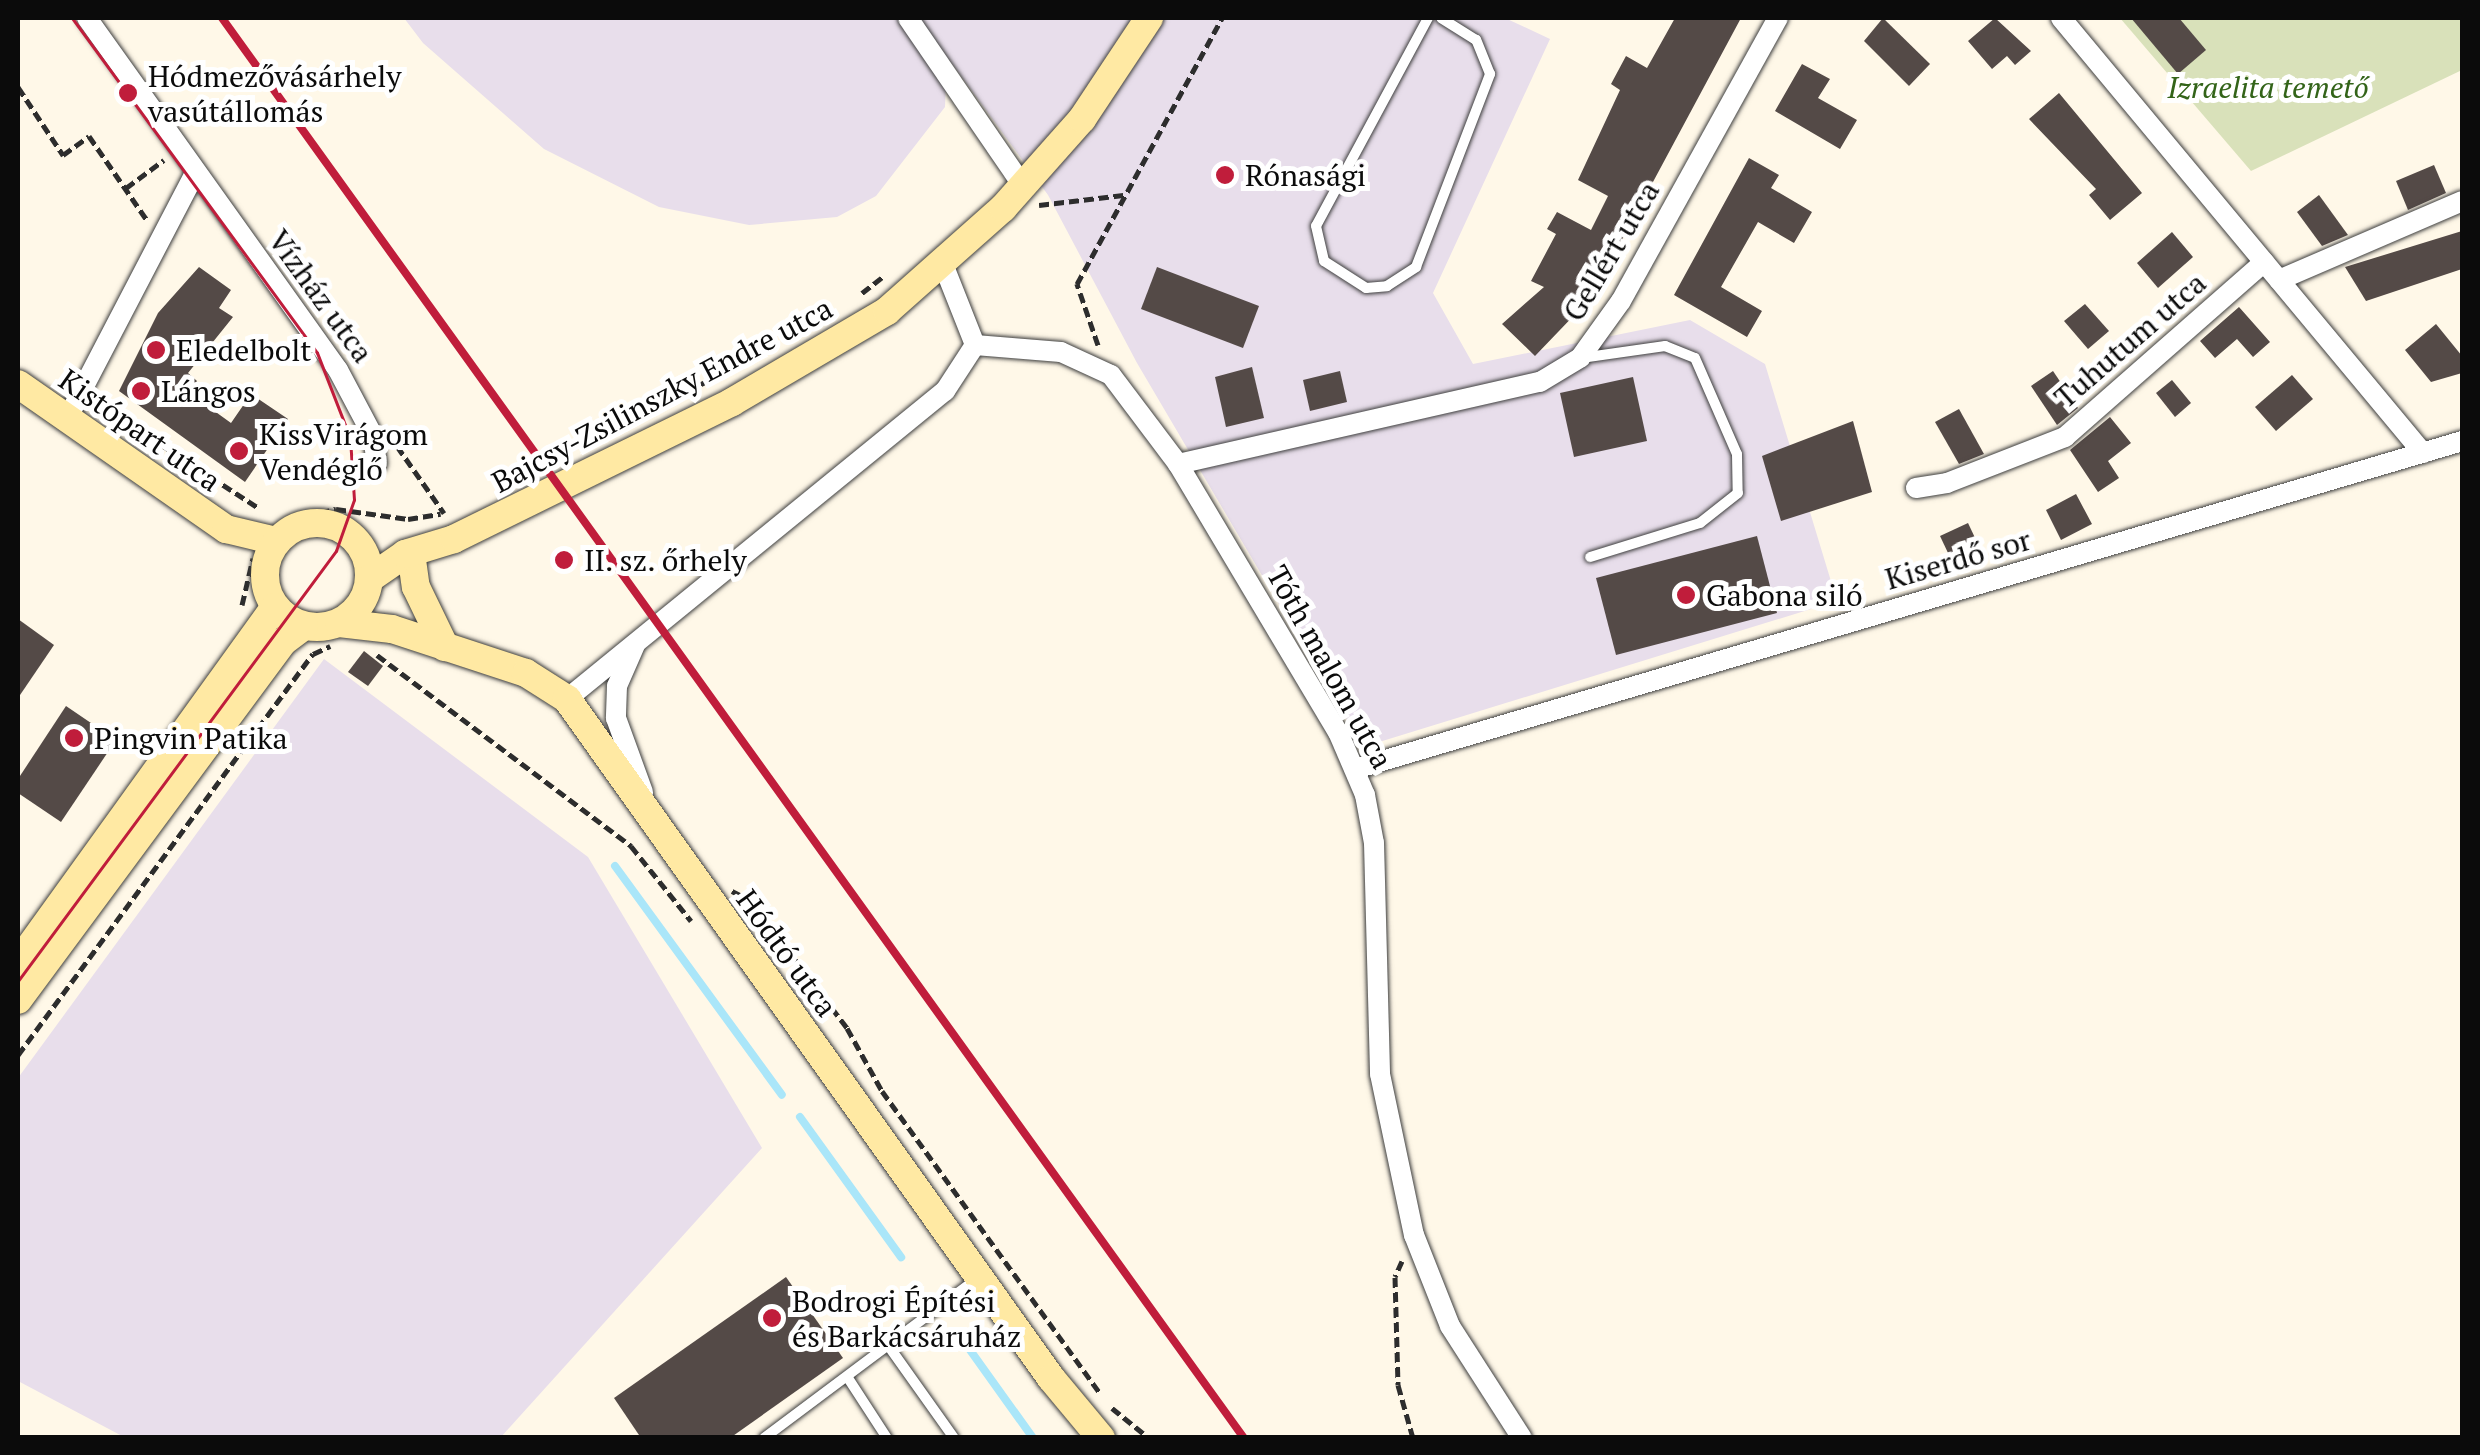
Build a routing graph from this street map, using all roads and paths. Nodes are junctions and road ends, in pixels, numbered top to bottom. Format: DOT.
graph roads {
  1 [pos="87,18"];
  2 [pos="908,18"];
  3 [pos="1149,18"];
  4 [pos="1222,18"];
  5 [pos="1428,18"];
  6 [pos="1442,18"];
  7 [pos="1778,18"];
  8 [pos="2061,18"];
  9 [pos="18,87"];
  10 [pos="195,173"];
  11 [pos="1022,186"];
  12 [pos="1125,195"];
  13 [pos="2462,200"];
  14 [pos="1004,208"];
  15 [pos="159,238"];
  16 [pos="2264,262"];
  17 [pos="943,264"];
  18 [pos="890,271"];
  19 [pos="2279,280"];
  20 [pos="859,295"];
  21 [pos="975,345"];
  22 [pos="760,354"];
  23 [pos="1580,358"];
  24 [pos="1111,375"];
  25 [pos="18,384"];
  26 [pos="81,393"];
  27 [pos="67,419"];
  28 [pos="627,422"];
  29 [pos="2462,442"];
  30 [pos="2423,453"];
  31 [pos="376,464"];
  32 [pos="1178,464"];
  33 [pos="1916,488"];
  34 [pos="461,506"];
  35 [pos="376,515"];
  36 [pos="272,527"];
  37 [pos="226,529"];
  38 [pos="360,545"];
  39 [pos="408,554"];
  40 [pos="1590,558"];
  41 [pos="264,576"];
  42 [pos="369,580"];
  43 [pos="275,607"];
  44 [pos="304,626"];
  45 [pos="339,632"];
  46 [pos="636,645"];
  47 [pos="367,647"];
  48 [pos="445,647"];
  49 [pos="566,699"];
  50 [pos="1354,768"];
  51 [pos="654,818"];
  52 [pos="712,904"];
  53 [pos="18,963"];
  54 [pos="18,1000"];
  55 [pos="18,1055"];
  56 [pos="1414,1235"];
  57 [pos="979,1276"];
  58 [pos="890,1348"];
  59 [pos="848,1378"];
  60 [pos="764,1438"];
  61 [pos="887,1438"];
  62 [pos="954,1438"];
  63 [pos="1101,1438"];
  64 [pos="1149,1438"];
  65 [pos="1413,1438"];
  66 [pos="1522,1438"];
  1 -- 10 [label="street, Vízház utca"];
  2 -- 11 [label="street"];
  3 -- 11 [label="street, Bajcsy-Zsilinszky Endre utca"];
  4 -- 12 [label="path"];
  5 -- 6 [label="lane"];
  7 -- 23 [label="street, Gellért utca"];
  8 -- 16 [label="street"];
  9 -- 15 [label="path"];
  10 -- 15 [label="street"];
  10 -- 31 [label="street, Vízház utca"];
  11 -- 14 [label="street, Bajcsy-Zsilinszky Endre utca"];
  12 -- 14 [label="path"];
  12 -- 24 [label="path"];
  13 -- 19 [label="street"];
  14 -- 17 [label="street, Bajcsy-Zsilinszky Endre utca"];
  15 -- 26 [label="street"];
  16 -- 19 [label="street"];
  16 -- 33 [label="street, Tuhutum utca"];
  17 -- 21 [label="street"];
  17 -- 39 [label="street, Bajcsy-Zsilinszky Endre utca"];
  18 -- 20 [label="path"];
  19 -- 30 [label="street"];
  21 -- 24 [label="street, Tóth malom utca"];
  21 -- 46 [label="street"];
  22 -- 28 [label="path"];
  23 -- 32 [label="street, Gellért utca"];
  23 -- 40 [label="lane"];
  24 -- 32 [label="street, Tóth malom utca"];
  25 -- 27 [label="street, Kistópart utca"];
  26 -- 27 [label="street"];
  26 -- 36 [label="path"];
  27 -- 37 [label="street, Kistópart utca"];
  29 -- 30 [label="street, Kiserdő sor"];
  30 -- 50 [label="street, Kiserdő sor"];
  32 -- 50 [label="street, Tóth malom utca"];
  34 -- 35 [label="path"];
  36 -- 37 [label="street, Kistópart utca"];
  36 -- 38 [label="street"];
  36 -- 41 [label="street"];
  37 -- 41 [label="street, Kistópart utca"];
  38 -- 39 [label="street"];
  38 -- 42 [label="street"];
  39 -- 42 [label="street, Bajcsy-Zsilinszky Endre utca"];
  39 -- 48 [label="street"];
  41 -- 43 [label="street"];
  42 -- 45 [label="street"];
  43 -- 44 [label="street"];
  43 -- 53 [label="street"];
  44 -- 45 [label="street"];
  44 -- 54 [label="street"];
  45 -- 48 [label="street, Hódtó utca"];
  45 -- 55 [label="path"];
  46 -- 49 [label="street"];
  46 -- 51 [label="street"];
  47 -- 52 [label="path"];
  48 -- 49 [label="street, Hódtó utca"];
  49 -- 51 [label="street, Hódtó utca"];
  50 -- 56 [label="street, Tóth malom utca"];
  51 -- 52 [label="street, Hódtó utca"];
  52 -- 57 [label="street, Hódtó utca"];
  52 -- 64 [label="path"];
  56 -- 65 [label="path"];
  56 -- 66 [label="street, Tóth malom utca"];
  57 -- 58 [label="lane"];
  57 -- 63 [label="street, Hódtó utca"];
  58 -- 59 [label="lane"];
  58 -- 62 [label="lane"];
  59 -- 60 [label="lane"];
  59 -- 61 [label="lane"];
}
